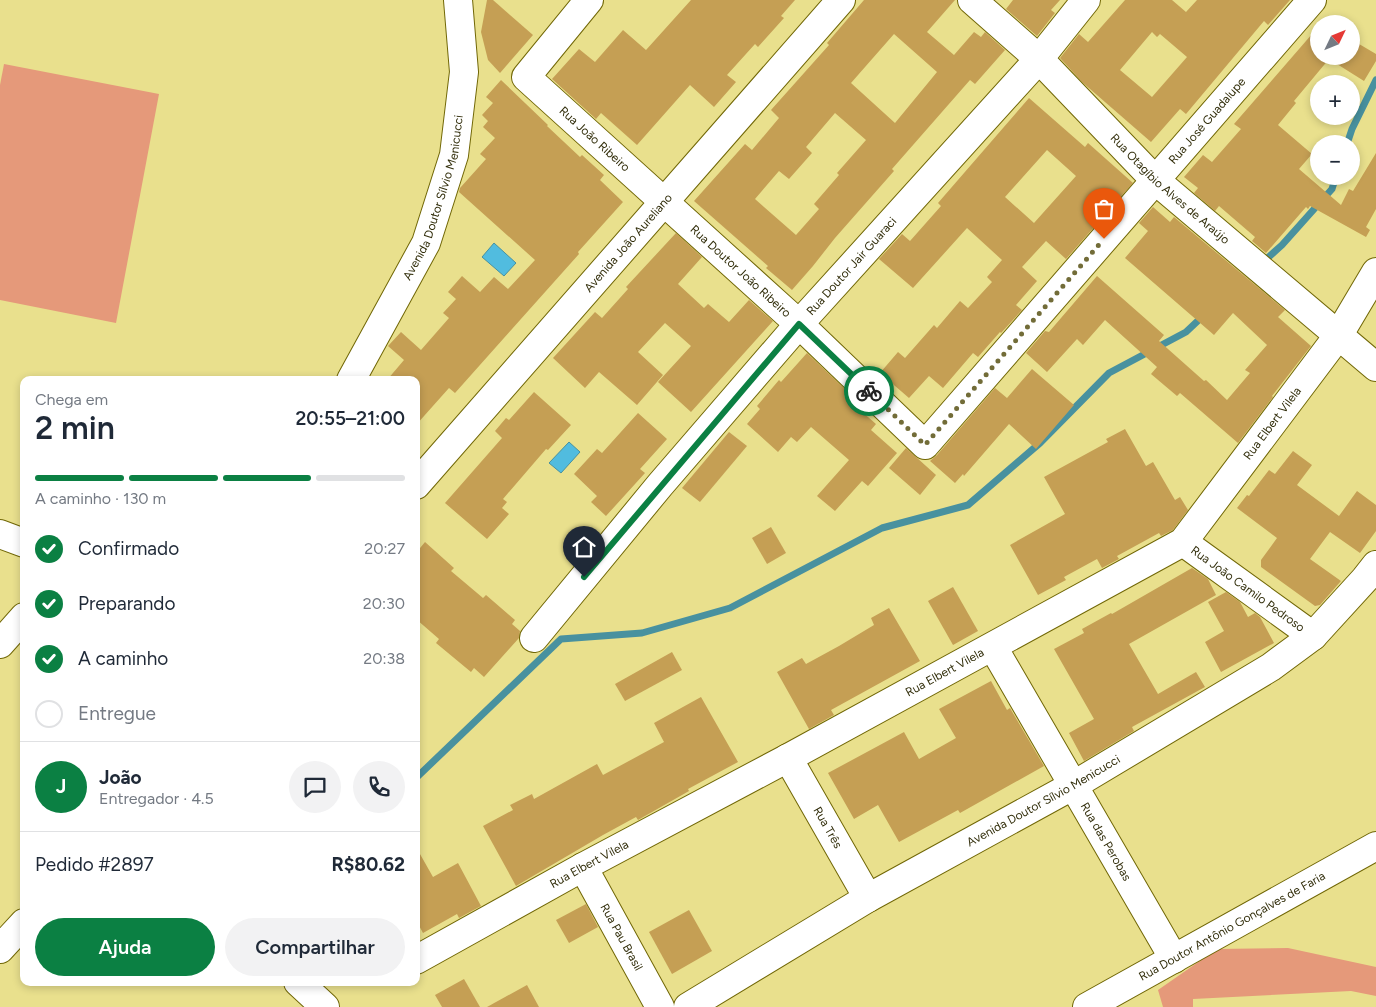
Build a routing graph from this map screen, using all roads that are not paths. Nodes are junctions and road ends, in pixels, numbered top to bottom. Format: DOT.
graph roads {
  1 [pos="458,0"];
  2 [pos="589,0"];
  3 [pos="841,0"];
  4 [pos="972,0"];
  5 [pos="1086,0"];
  6 [pos="1312,0"];
  7 [pos="1039,60"];
  8 [pos="1155,180"];
  9 [pos="663,202"];
  10 [pos="1376,272"];
  11 [pos="799,324"];
  12 [pos="1338,336"];
  13 [pos="1376,368"];
  14 [pos="353,376"];
  15 [pos="925,445"];
  16 [pos="420,480"];
  17 [pos="0,534"];
  18 [pos="20,542"];
  19 [pos="1183,542"];
  20 [pos="1376,564"];
  21 [pos="20,622"];
  22 [pos="1313,636"];
  23 [pos="534,638"];
  24 [pos="0,644"];
  25 [pos="994,647"];
  26 [pos="788,758"];
  27 [pos="1074,784"];
  28 [pos="1376,846"];
  29 [pos="582,867"];
  30 [pos="868,898"];
  31 [pos="20,926"];
  32 [pos="0,949"];
  33 [pos="420,958"];
  34 [pos="1174,959"];
  35 [pos="302,986"];
  36 [pos="325,1007"];
  37 [pos="660,1007"];
  38 [pos="688,1007"];
  39 [pos="1088,1007"];
  1 -- 14 [label="street, Avenida Doutor Sílvio Menicucci"];
  2 -- 9 [label="street, Rua João Ribeiro"];
  3 -- 9 [label="street, Avenida João Aureliano"];
  4 -- 7 [label="street, Rua Otagíbio Alves de Araújo"];
  5 -- 7 [label="street, Rua Doutor Jair Guaraci"];
  6 -- 8 [label="street, Rua José Guadalupe"];
  7 -- 8 [label="street, Rua Otagíbio Alves de Araújo"];
  7 -- 11 [label="street, Rua Doutor Jair Guaraci"];
  8 -- 12 [label="street, Rua Otagíbio Alves de Araújo"];
  8 -- 15 [label="street, Rua José Guadalupe"];
  9 -- 11 [label="street, Rua Doutor João Ribeiro"];
  9 -- 16 [label="street, Avenida João Aureliano"];
  10 -- 12 [label="street, Rua Elbert Vilela"];
  11 -- 15 [label="street, Rua Doutor João Ribeiro"];
  11 -- 23 [label="street, Rua Doutor Jair Guaraci"];
  12 -- 13 [label="street, Rua Otagíbio Alves de Araújo"];
  12 -- 19 [label="street, Rua Elbert Vilela"];
  17 -- 18 [label="street"];
  19 -- 22 [label="street, Rua João Camilo Pedroso"];
  19 -- 25 [label="street, Rua Elbert Vilela"];
  20 -- 22 [label="street, Avenida Doutor Sílvio Menicucci"];
  21 -- 24 [label="street"];
  22 -- 27 [label="street, Avenida Doutor Sílvio Menicucci"];
  25 -- 26 [label="street, Rua Elbert Vilela"];
  25 -- 27 [label="street, Rua das Perobas"];
  26 -- 29 [label="street, Rua Elbert Vilela"];
  26 -- 30 [label="street, Rua Três"];
  27 -- 30 [label="street, Avenida Doutor Sílvio Menicucci"];
  27 -- 34 [label="street, Rua das Perobas"];
  28 -- 34 [label="street, Rua Doutor Antônio Gonçalves de Faria"];
  29 -- 33 [label="street, Rua Elbert Vilela"];
  29 -- 37 [label="street, Rua Pau Brasil"];
  30 -- 38 [label="street, Avenida Doutor Sílvio Menicucci"];
  31 -- 32 [label="street"];
  34 -- 39 [label="street, Rua Doutor Antônio Gonçalves de Faria"];
  35 -- 36 [label="street"];
}
